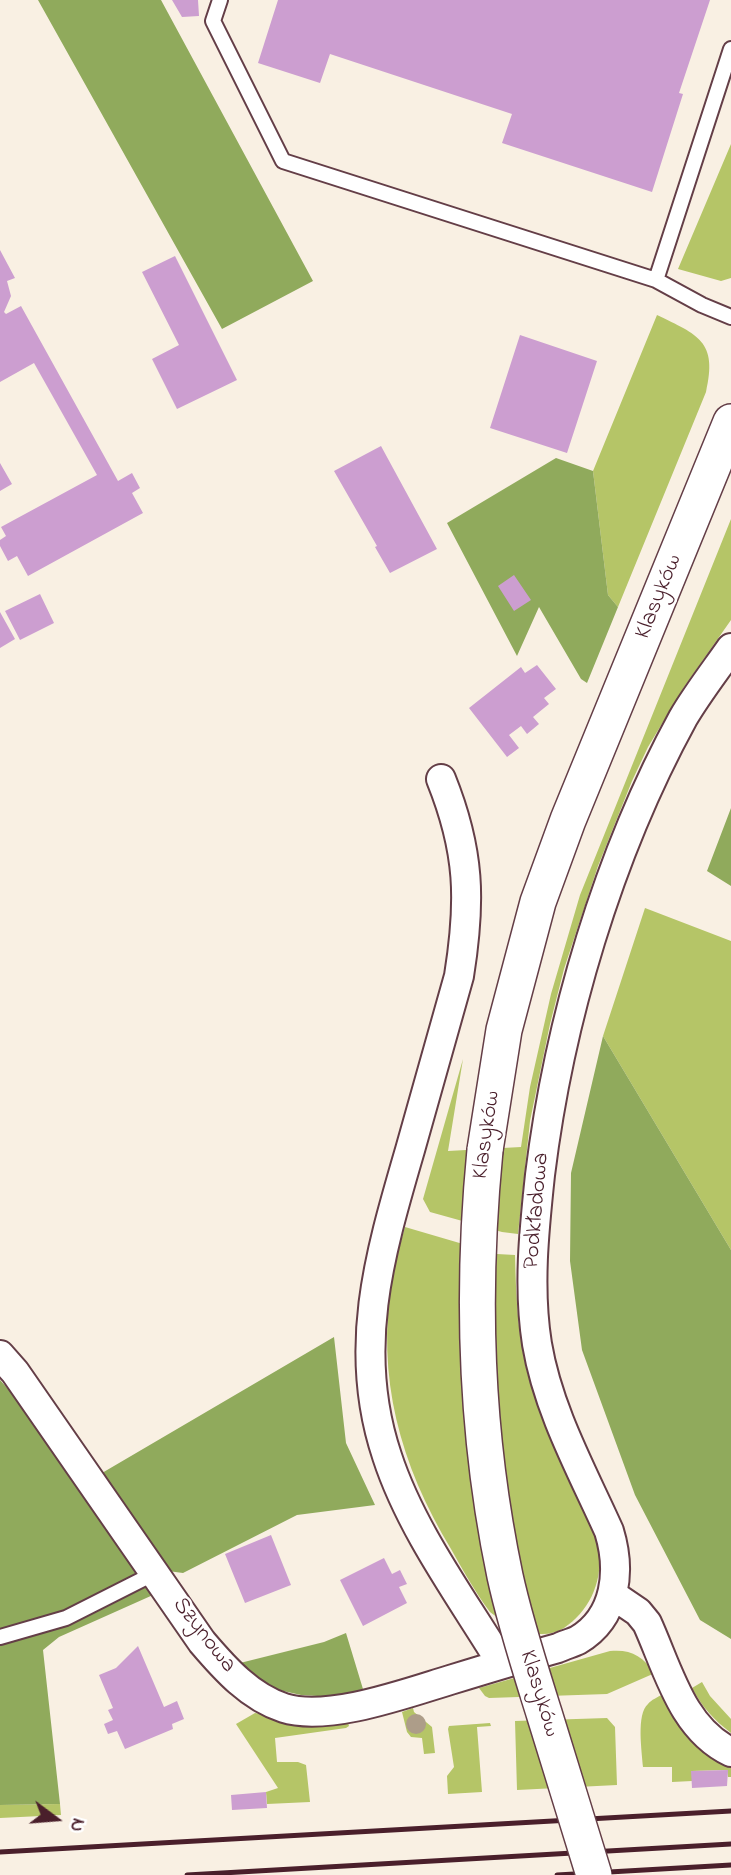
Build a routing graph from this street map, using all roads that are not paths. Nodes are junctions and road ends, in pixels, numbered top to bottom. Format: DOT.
graph roads {
  1 [pos="220,0"];
  2 [pos="731,50"];
  3 [pos="656,280"];
  4 [pos="731,317"];
  5 [pos="731,422"];
  6 [pos="731,648"];
  7 [pos="441,779"];
  8 [pos="0,1355"];
  9 [pos="155,1573"];
  10 [pos="613,1595"];
  11 [pos="0,1637"];
  12 [pos="502,1664"];
  13 [pos="731,1752"];
  14 [pos="594,1875"];
  1 -- 3 [label="lane"];
  2 -- 3 [label="lane"];
  3 -- 4 [label="lane"];
  5 -- 14 [label="street, Klasyków, bridge"];
  6 -- 10 [label="street, Podkładowa"];
  7 -- 12 [label="street"];
  8 -- 9 [label="street, Szynowa"];
  9 -- 11 [label="lane"];
  9 -- 12 [label="street, Szynowa"];
  10 -- 12 [label="street, Szynowa"];
  10 -- 13 [label="street"];
}
